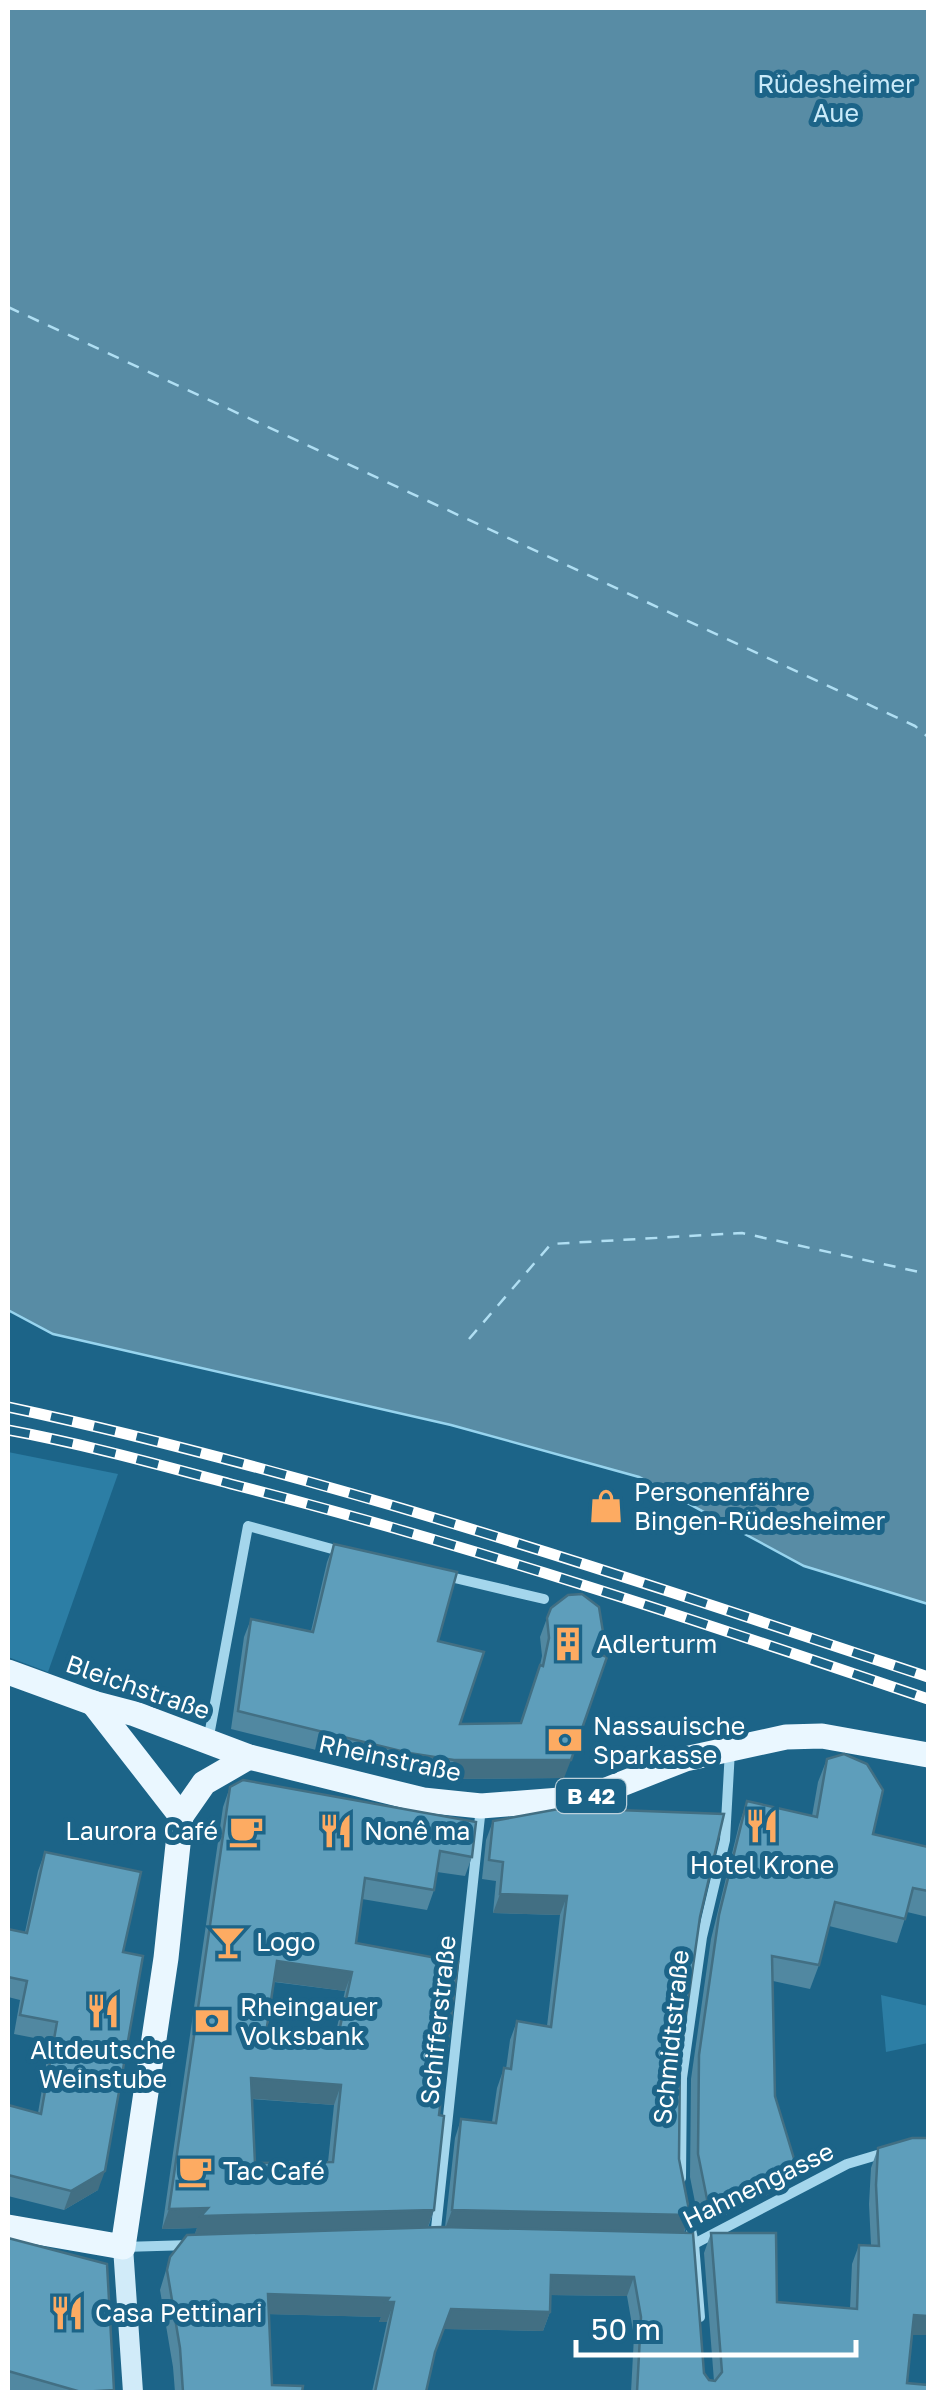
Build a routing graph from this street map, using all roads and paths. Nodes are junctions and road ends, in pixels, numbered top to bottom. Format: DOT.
graph roads {
  1 [pos="349,1553"];
  2 [pos="427,1572"];
  3 [pos="544,1599"];
  4 [pos="8,1672"];
  5 [pos="93,1703"];
  6 [pos="208,1743"];
  7 [pos="730,1747"];
  8 [pos="928,1755"];
  9 [pos="249,1757"];
  10 [pos="481,1806"];
  11 [pos="180,1816"];
  12 [pos="896,2150"];
  13 [pos="8,2227"];
  14 [pos="435,2238"];
  15 [pos="416,2239"];
  16 [pos="455,2239"];
  17 [pos="674,2244"];
  18 [pos="694,2244"];
  19 [pos="201,2245"];
  20 [pos="123,2247"];
  21 [pos="701,2337"];
  22 [pos="133,2392"];
  1 -- 6 [label="street"];
  2 -- 3 [label="street"];
  4 -- 5 [label="main road, Bleichstraße / B 42"];
  5 -- 6 [label="main road, Bleichstraße / B 42"];
  5 -- 11 [label="main road"];
  6 -- 9 [label="main road, Bleichstraße / B 42"];
  7 -- 8 [label="main road, Rheinstraße / B 42"];
  7 -- 10 [label="main road, Rheinstraße / B 42"];
  7 -- 18 [label="street, Schmidtstraße"];
  9 -- 10 [label="main road, Rheinstraße / B 42"];
  9 -- 11 [label="main road"];
  10 -- 14 [label="street, Schifferstraße"];
  11 -- 20 [label="main road"];
  12 -- 18 [label="street, Hahnengasse"];
  13 -- 20 [label="main road"];
  14 -- 15 [label="street"];
  14 -- 16 [label="street"];
  17 -- 18 [label="street, Hahnengasse"];
  18 -- 21 [label="street, Schmidtstraße"];
  19 -- 20 [label="street"];
  20 -- 22 [label="main road"];
}
